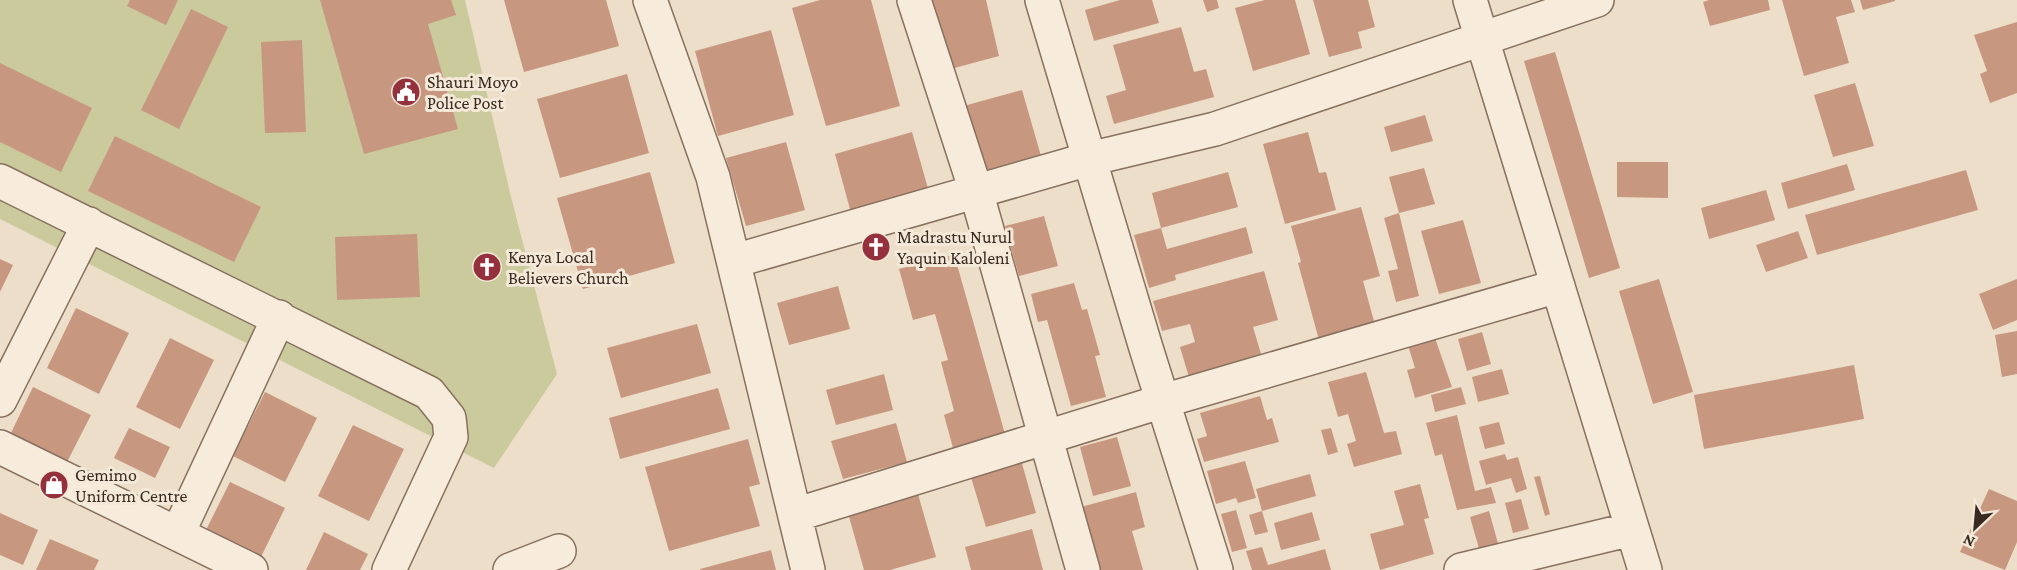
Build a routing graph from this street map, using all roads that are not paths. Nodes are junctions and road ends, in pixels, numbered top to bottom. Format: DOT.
graph roads {
  1 [pos="650,0"];
  2 [pos="914,0"];
  3 [pos="1042,0"];
  4 [pos="1470,0"];
  5 [pos="1597,0"];
  6 [pos="1481,38"];
  7 [pos="1089,159"];
  8 [pos="0,181"];
  9 [pos="976,191"];
  10 [pos="89,224"];
  11 [pos="734,261"];
  12 [pos="1558,286"];
  13 [pos="279,318"];
  14 [pos="0,400"];
  15 [pos="1163,401"];
  16 [pos="1044,438"];
  17 [pos="0,447"];
  18 [pos="795,515"];
  19 [pos="1632,529"];
  20 [pos="178,533"];
  21 [pos="559,551"];
  22 [pos="251,570"];
  23 [pos="389,570"];
  24 [pos="510,570"];
  25 [pos="808,570"];
  26 [pos="1083,570"];
  27 [pos="1216,570"];
  28 [pos="1461,570"];
  29 [pos="1645,570"];
  1 -- 11 [label="street"];
  2 -- 9 [label="street"];
  3 -- 7 [label="street"];
  4 -- 6 [label="street"];
  5 -- 6 [label="street"];
  6 -- 7 [label="street"];
  6 -- 12 [label="street"];
  7 -- 9 [label="street"];
  7 -- 15 [label="street"];
  8 -- 10 [label="street"];
  9 -- 11 [label="street"];
  9 -- 16 [label="street"];
  10 -- 13 [label="street"];
  10 -- 14 [label="street"];
  11 -- 18 [label="street"];
  12 -- 15 [label="street"];
  12 -- 19 [label="street"];
  13 -- 20 [label="street"];
  13 -- 23 [label="street"];
  15 -- 16 [label="street"];
  15 -- 27 [label="street"];
  16 -- 18 [label="street"];
  16 -- 26 [label="street"];
  17 -- 20 [label="street"];
  18 -- 25 [label="street"];
  19 -- 28 [label="street"];
  19 -- 29 [label="street"];
  20 -- 22 [label="street"];
  21 -- 24 [label="street"];
}
